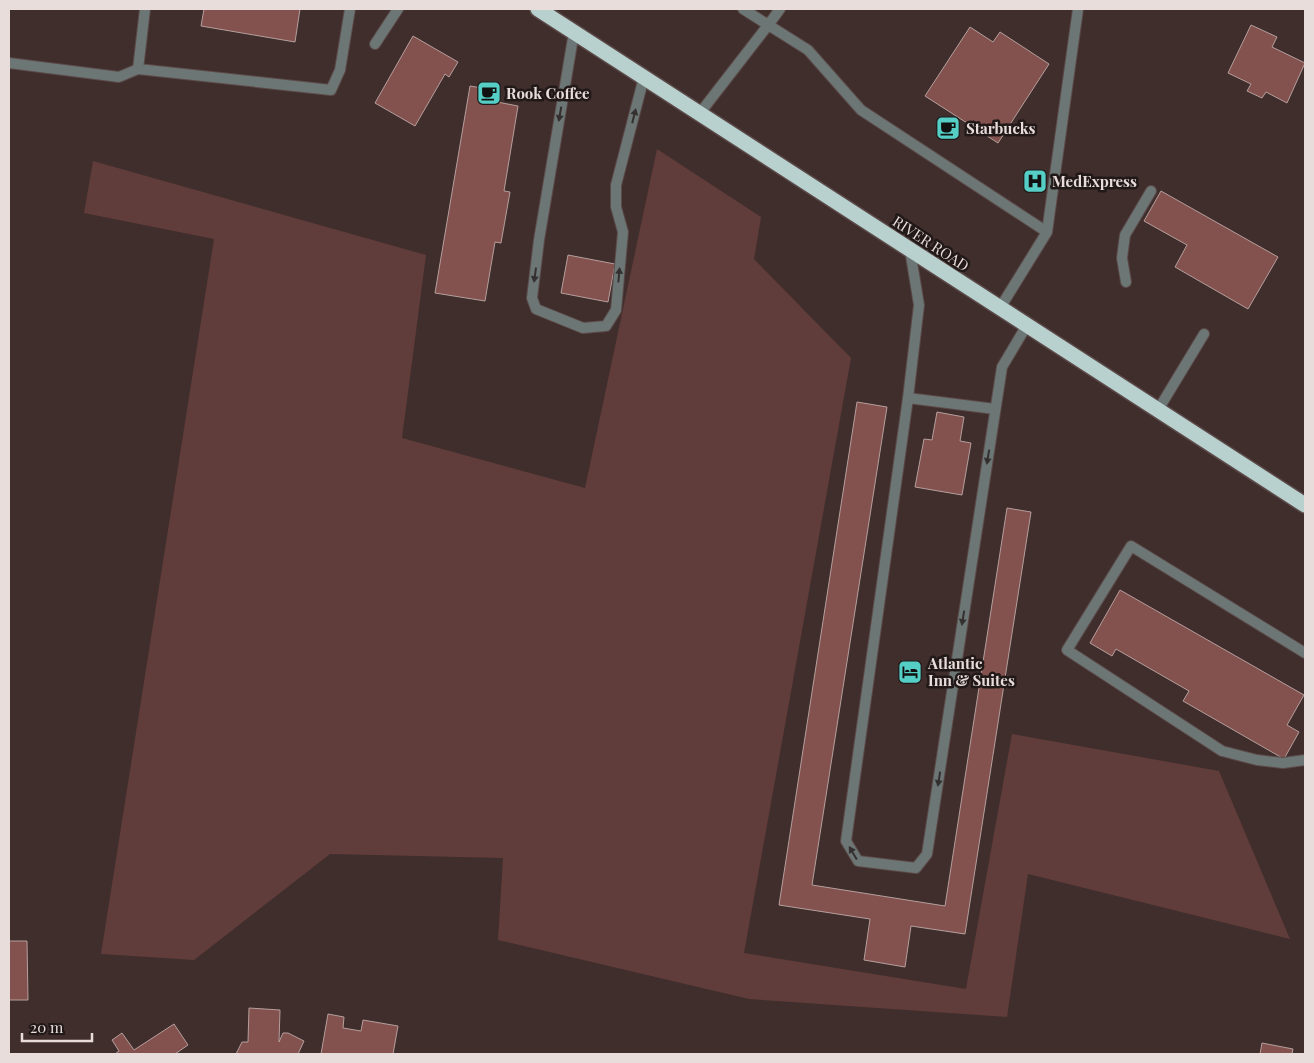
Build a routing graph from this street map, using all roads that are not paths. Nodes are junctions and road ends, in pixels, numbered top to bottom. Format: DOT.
graph roads {
  1 [pos="145,9"];
  2 [pos="350,9"];
  3 [pos="398,9"];
  4 [pos="538,9"];
  5 [pos="743,9"];
  6 [pos="780,9"];
  7 [pos="1078,9"];
  8 [pos="770,24"];
  9 [pos="574,32"];
  10 [pos="375,44"];
  11 [pos="9,63"];
  12 [pos="138,69"];
  13 [pos="644,77"];
  14 [pos="700,114"];
  15 [pos="1151,191"];
  16 [pos="1047,232"];
  17 [pos="910,250"];
  18 [pos="1126,282"];
  19 [pos="1000,308"];
  20 [pos="1027,325"];
  21 [pos="1204,334"];
  22 [pos="908,398"];
  23 [pos="995,409"];
  24 [pos="1158,410"];
  25 [pos="1305,505"];
  26 [pos="1305,653"];
  27 [pos="1305,760"];
  1 -- 12 [label="lane"];
  2 -- 12 [label="lane"];
  3 -- 10 [label="lane"];
  4 -- 9 [label="highway, RIVER ROAD"];
  5 -- 8 [label="lane"];
  6 -- 8 [label="lane"];
  7 -- 16 [label="lane"];
  8 -- 14 [label="lane"];
  8 -- 16 [label="lane"];
  9 -- 13 [label="highway, RIVER ROAD"];
  9 -- 13 [label="lane, one-way"];
  11 -- 12 [label="lane"];
  13 -- 14 [label="highway, RIVER ROAD"];
  14 -- 17 [label="highway, RIVER ROAD"];
  15 -- 18 [label="lane"];
  16 -- 19 [label="lane"];
  17 -- 19 [label="highway, RIVER ROAD"];
  17 -- 22 [label="lane"];
  19 -- 20 [label="highway, RIVER ROAD"];
  20 -- 23 [label="lane"];
  20 -- 24 [label="highway, RIVER ROAD"];
  21 -- 24 [label="lane"];
  22 -- 23 [label="lane"];
  23 -- 22 [label="lane, one-way"];
  24 -- 25 [label="highway, RIVER ROAD"];
  26 -- 27 [label="lane"];
}
